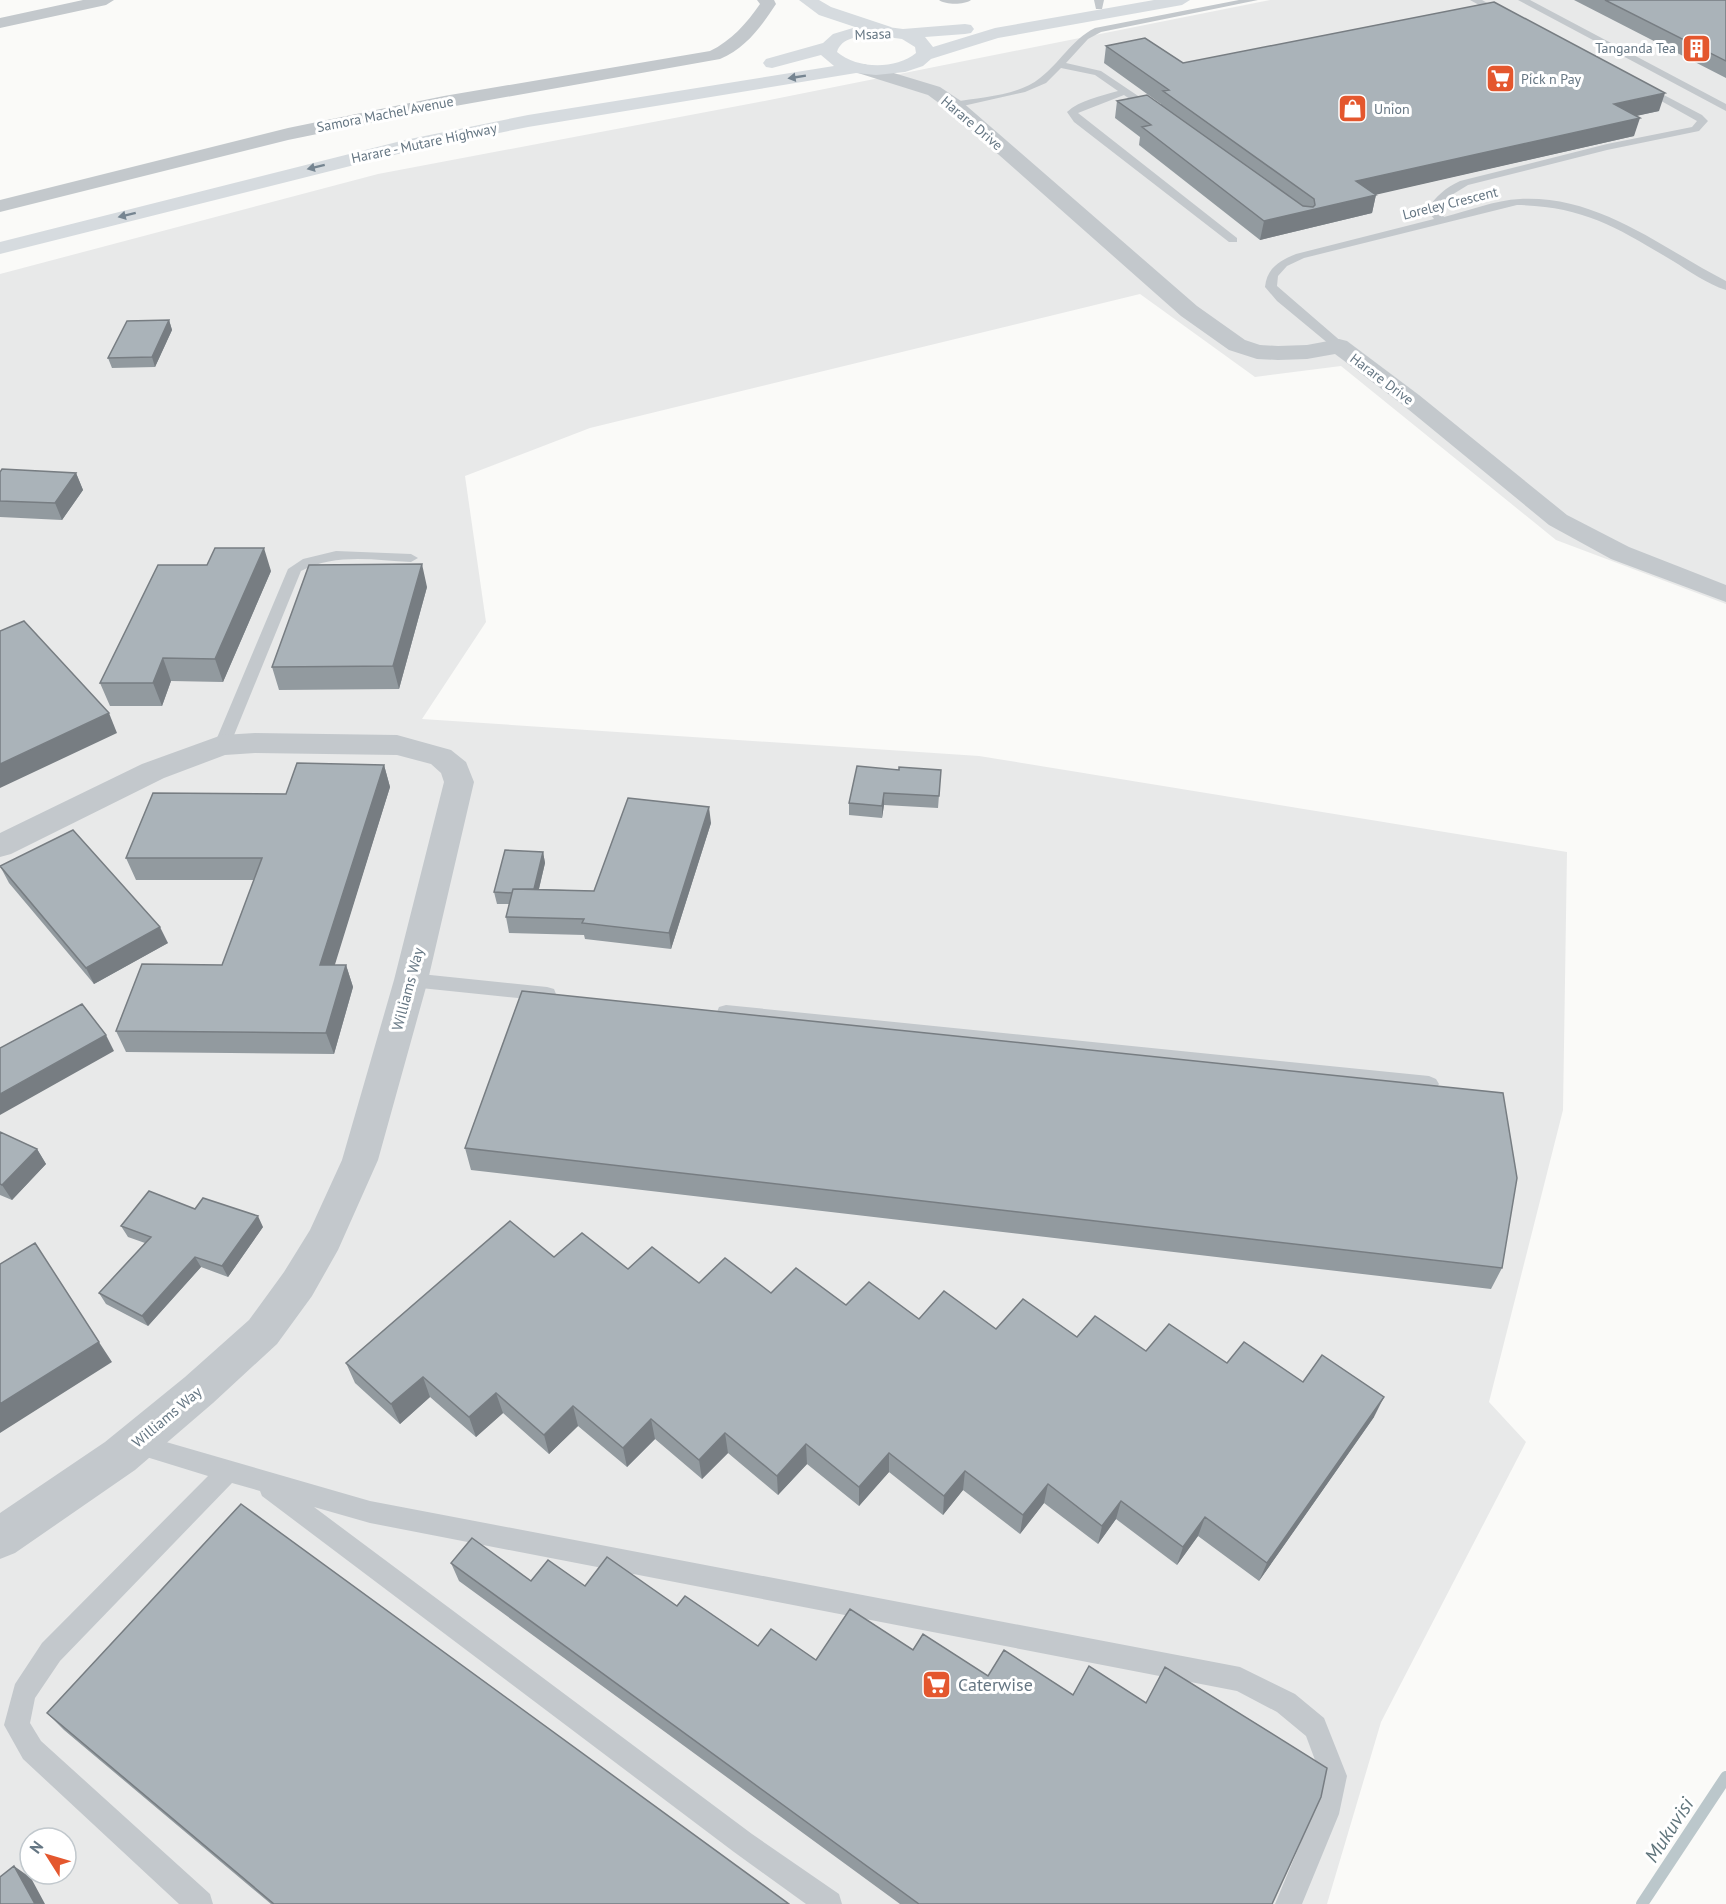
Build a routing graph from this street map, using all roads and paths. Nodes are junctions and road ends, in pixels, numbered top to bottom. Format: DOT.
graph roads {
  1 [pos="106,0"];
  2 [pos="807,0"];
  3 [pos="944,0"];
  4 [pos="966,0"];
  5 [pos="1138,0"];
  6 [pos="1182,0"];
  7 [pos="1253,0"];
  8 [pos="1502,0"];
  9 [pos="1523,0"];
  10 [pos="1478,2"];
  11 [pos="1099,3"];
  12 [pos="769,5"];
  13 [pos="825,12"];
  14 [pos="1510,18"];
  15 [pos="0,23"];
  16 [pos="893,32"];
  17 [pos="833,43"];
  18 [pos="924,56"];
  19 [pos="1059,64"];
  20 [pos="859,68"];
  21 [pos="1670,78"];
  22 [pos="934,91"];
  23 [pos="1127,92"];
  24 [pos="954,105"];
  25 [pos="1726,108"];
  26 [pos="1164,119"];
  27 [pos="0,206"];
  28 [pos="1441,221"];
  29 [pos="0,231"];
  30 [pos="1233,240"];
  31 [pos="0,248"];
  32 [pos="1726,286"];
  33 [pos="1339,346"];
  34 [pos="411,558"];
  35 [pos="1726,594"];
  36 [pos="222,745"];
  37 [pos="0,846"];
  38 [pos="411,980"];
  39 [pos="565,996"];
  40 [pos="707,1010"];
  41 [pos="1430,1084"];
  42 [pos="135,1444"];
  43 [pos="228,1471"];
  44 [pos="262,1481"];
  45 [pos="0,1538"];
  46 [pos="200,1904"];
  47 [pos="829,1904"];
  48 [pos="1288,1904"];
  1 -- 15 [label="street"];
  2 -- 13 [label="main road"];
  3 -- 4 [label="lane"];
  5 -- 11 [label="main road"];
  6 -- 18 [label="main road"];
  7 -- 19 [label="lane"];
  8 -- 10 [label="lane"];
  9 -- 21 [label="lane"];
  10 -- 14 [label="lane"];
  11 -- 16 [label="main road"];
  12 -- 27 [label="street, Samora Machel Avenue"];
  13 -- 16 [label="main road"];
  13 -- 17 [label="main road"];
  16 -- 17 [label="main road, Msasa"];
  16 -- 18 [label="main road, Msasa"];
  17 -- 20 [label="main road"];
  17 -- 29 [label="main road, Harare - Mutare Highway"];
  18 -- 20 [label="main road"];
  18 -- 22 [label="street, Harare Drive"];
  19 -- 23 [label="lane"];
  19 -- 24 [label="lane"];
  20 -- 22 [label="street, Harare Drive"];
  20 -- 31 [label="main road, Harare - Mutare Highway, one-way"];
  21 -- 25 [label="lane"];
  21 -- 28 [label="lane"];
  22 -- 24 [label="street, Harare Drive"];
  23 -- 26 [label="lane"];
  23 -- 30 [label="lane"];
  24 -- 33 [label="street, Harare Drive"];
  28 -- 32 [label="lane, Loreley Crescent"];
  28 -- 33 [label="lane, Loreley Crescent"];
  33 -- 35 [label="street, Harare Drive"];
  34 -- 36 [label="lane"];
  36 -- 37 [label="street, Williams Way"];
  36 -- 38 [label="street, Williams Way"];
  38 -- 39 [label="lane"];
  38 -- 42 [label="street, Williams Way"];
  40 -- 41 [label="lane"];
  42 -- 43 [label="lane"];
  42 -- 45 [label="street, Williams Way"];
  43 -- 44 [label="lane"];
  43 -- 46 [label="lane"];
  44 -- 47 [label="lane"];
  44 -- 48 [label="lane"];
}
